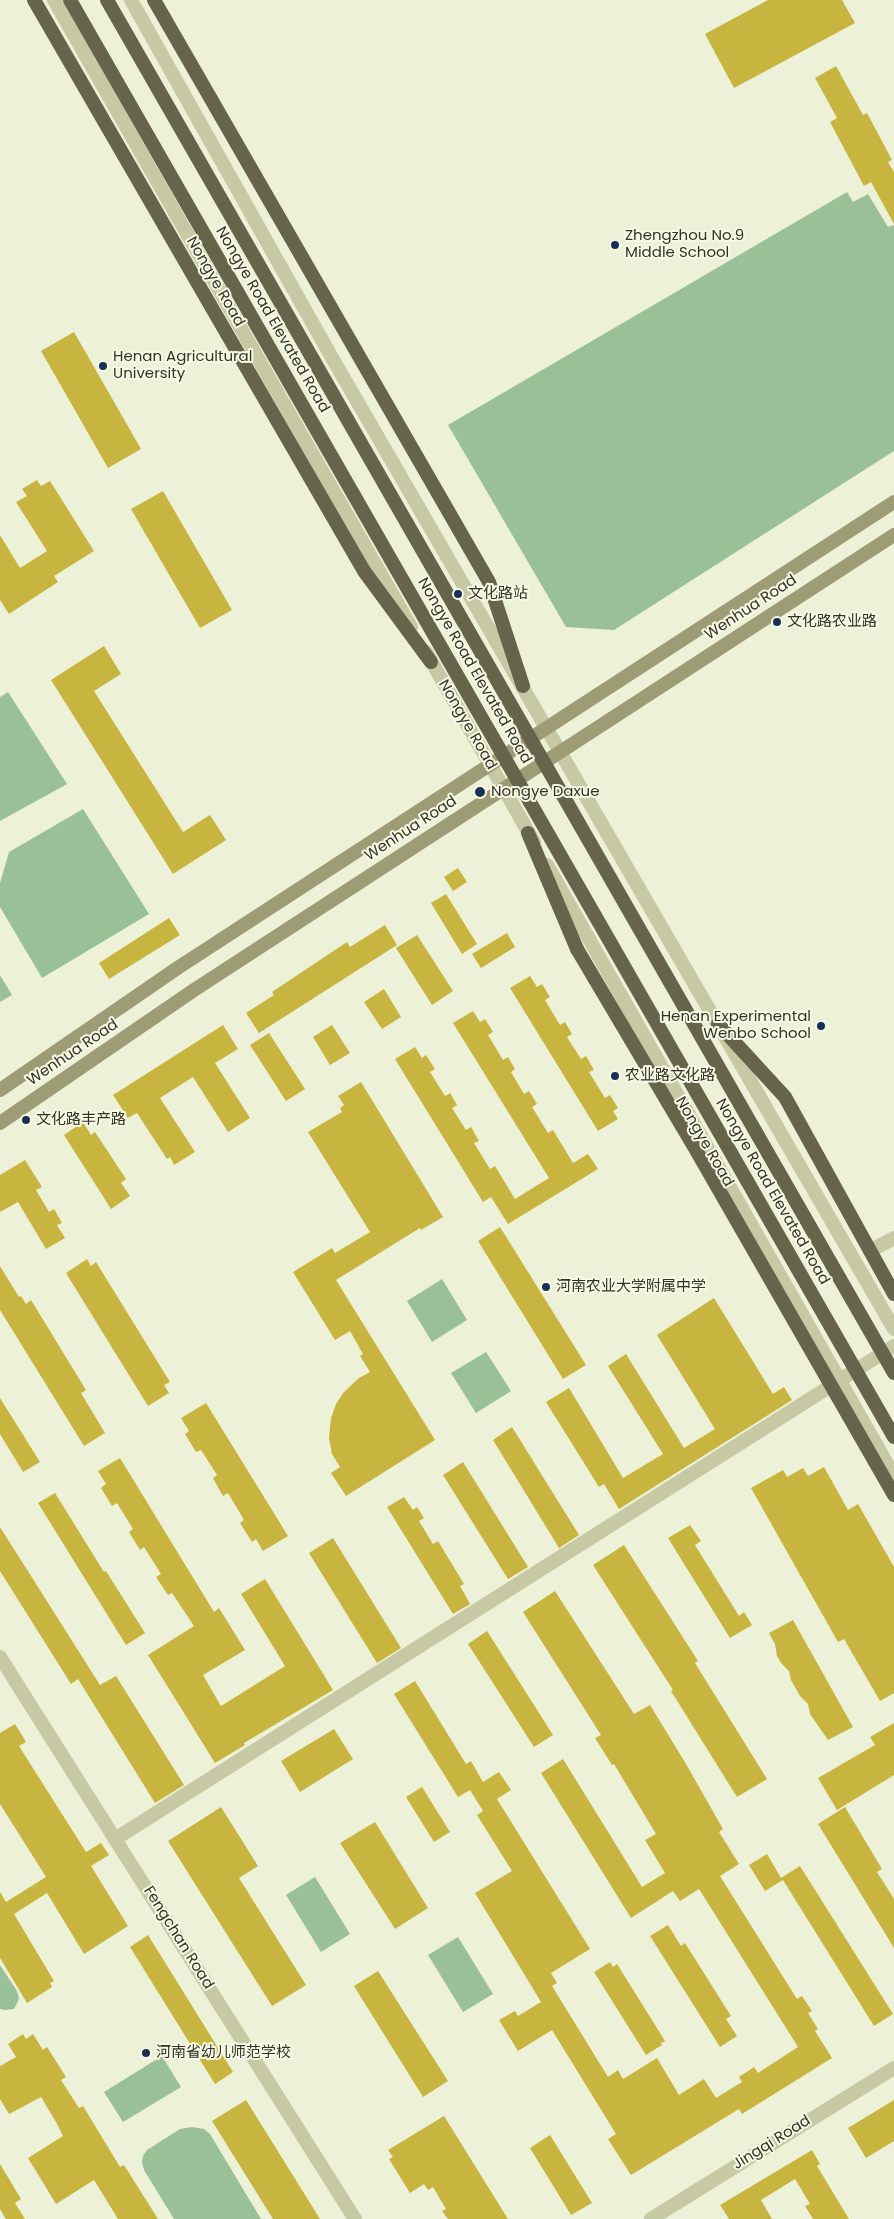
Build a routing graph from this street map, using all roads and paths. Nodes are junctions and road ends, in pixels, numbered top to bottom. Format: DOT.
graph roads {
  1 [pos="34,0"];
  2 [pos="54,0"];
  3 [pos="70,0"];
  4 [pos="107,0"];
  5 [pos="131,0"];
  6 [pos="154,0"];
  7 [pos="894,502"];
  8 [pos="894,535"];
  9 [pos="431,662"];
  10 [pos="522,686"];
  11 [pos="547,728"];
  12 [pos="560,752"];
  13 [pos="490,765"];
  14 [pos="503,789"];
  15 [pos="528,833"];
  16 [pos="718,1024"];
  17 [pos="0,1090"];
  18 [pos="0,1123"];
  19 [pos="894,1238"];
  20 [pos="870,1251"];
  21 [pos="894,1294"];
  22 [pos="894,1329"];
  23 [pos="894,1346"];
  24 [pos="894,1373"];
  25 [pos="840,1380"];
  26 [pos="894,1437"];
  27 [pos="894,1476"];
  28 [pos="894,1496"];
  29 [pos="0,1657"];
  30 [pos="115,1839"];
  31 [pos="894,2068"];
  32 [pos="355,2219"];
  33 [pos="651,2219"];
  1 -- 9 [label="highway"];
  2 -- 9 [label="street, Nongye Road"];
  3 -- 26 [label="highway, Nongye Road Elevated Road, bridge"];
  4 -- 24 [label="highway, Nongye Road Elevated Road, bridge"];
  5 -- 10 [label="street"];
  6 -- 10 [label="highway"];
  7 -- 11 [label="main road, Wenhua Road"];
  8 -- 12 [label="main road, Wenhua Road"];
  9 -- 13 [label="street, Nongye Road"];
  10 -- 11 [label="street"];
  11 -- 12 [label="street"];
  11 -- 13 [label="main road, Wenhua Road"];
  12 -- 14 [label="main road, Wenhua Road"];
  12 -- 16 [label="street"];
  13 -- 14 [label="street, Nongye Road"];
  13 -- 17 [label="main road, Wenhua Road"];
  14 -- 15 [label="street, Nongye Road"];
  14 -- 18 [label="main road, Wenhua Road"];
  15 -- 25 [label="street, Nongye Road"];
  15 -- 28 [label="highway, bridge"];
  16 -- 20 [label="highway"];
  16 -- 22 [label="street"];
  19 -- 20 [label="street"];
  20 -- 21 [label="highway"];
  23 -- 25 [label="street"];
  25 -- 27 [label="street, Nongye Road"];
  25 -- 30 [label="street"];
  29 -- 30 [label="street, Fengchan Road"];
  30 -- 32 [label="street, Fengchan Road"];
  31 -- 33 [label="street, Jingqi Road"];
}
